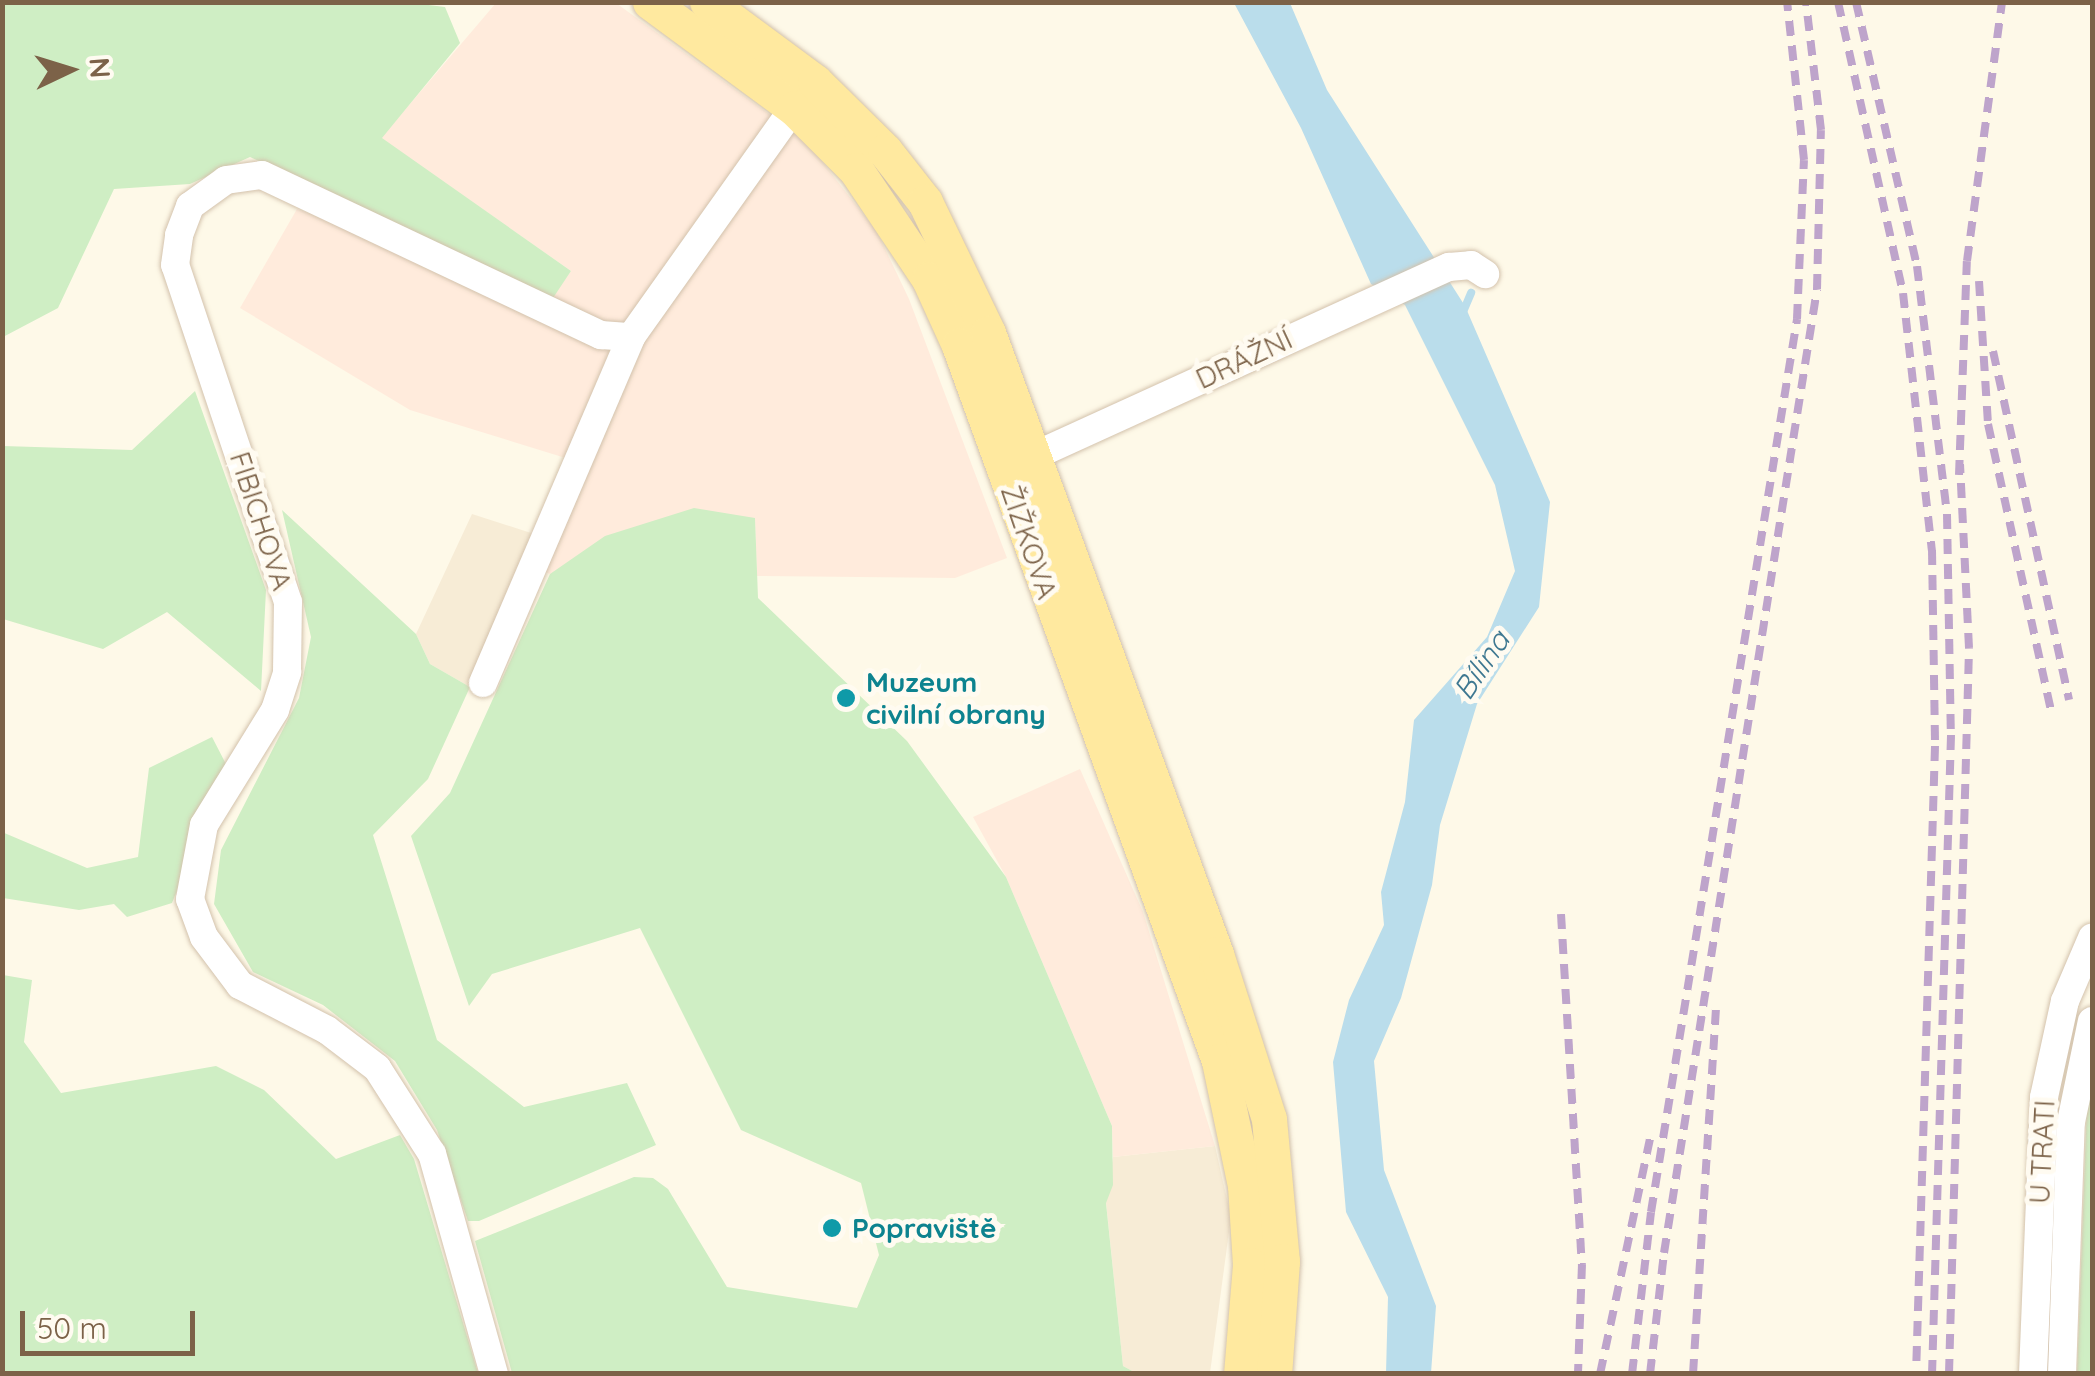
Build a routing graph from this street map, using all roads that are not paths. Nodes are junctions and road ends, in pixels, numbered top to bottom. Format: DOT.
graph roads {
  1 [pos="650,2"];
  2 [pos="707,2"];
  3 [pos="794,108"];
  4 [pos="1484,274"];
  5 [pos="631,337"];
  6 [pos="1019,463"];
  7 [pos="483,683"];
  8 [pos="2092,938"];
  9 [pos="2092,1021"];
  10 [pos="1262,1181"];
  11 [pos="494,1374"];
  12 [pos="1242,1374"];
  13 [pos="1274,1374"];
  14 [pos="2033,1374"];
  15 [pos="2062,1374"];
  1 -- 3 [label="main road, ŽIŽKOVA"];
  2 -- 6 [label="main road, ŽIŽKOVA"];
  3 -- 5 [label="street"];
  3 -- 6 [label="main road, ŽIŽKOVA"];
  4 -- 6 [label="street, DRÁŽNÍ"];
  5 -- 7 [label="street"];
  5 -- 11 [label="street, FIBICHOVA"];
  6 -- 10 [label="main road, ŽIŽKOVA"];
  8 -- 14 [label="street, U TRATI"];
  9 -- 15 [label="street, U TRATI"];
  10 -- 12 [label="main road"];
  10 -- 13 [label="main road"];
}
